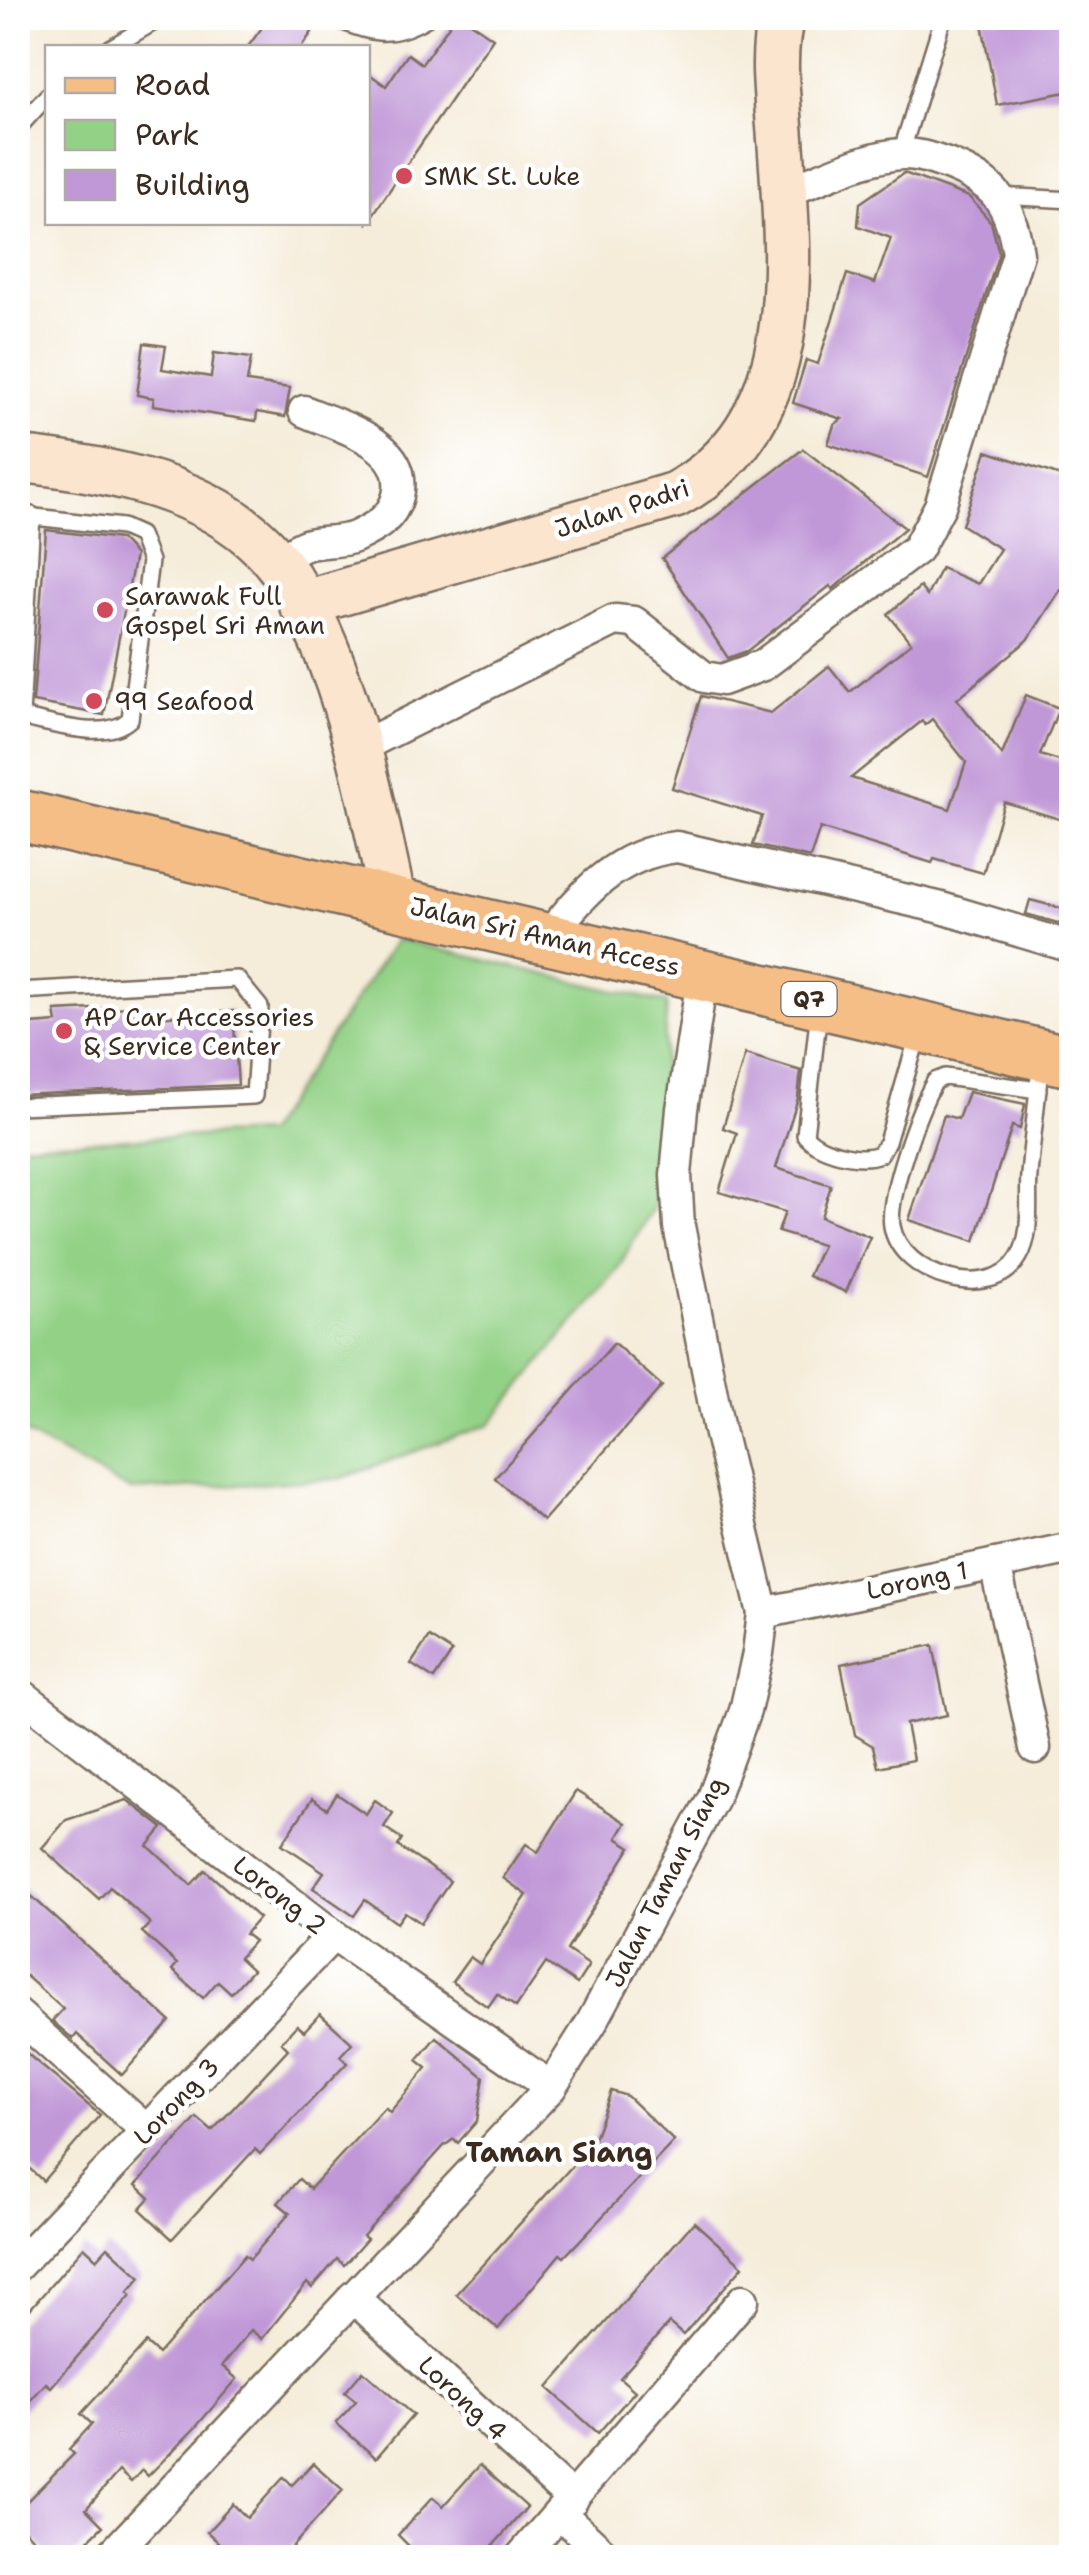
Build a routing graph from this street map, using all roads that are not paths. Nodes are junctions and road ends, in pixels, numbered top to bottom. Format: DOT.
graph roads {
  1 [pos="161,18"];
  2 [pos="334,18"];
  3 [pos="428,18"];
  4 [pos="780,18"];
  5 [pos="943,18"];
  6 [pos="115,45"];
  7 [pos="45,98"];
  8 [pos="18,128"];
  9 [pos="900,154"];
  10 [pos="784,192"];
  11 [pos="999,196"];
  12 [pos="1072,200"];
  13 [pos="304,411"];
  14 [pos="18,460"];
  15 [pos="25,515"];
  16 [pos="276,564"];
  17 [pos="23,603"];
  18 [pos="302,604"];
  19 [pos="19,717"];
  20 [pos="358,748"];
  21 [pos="18,815"];
  22 [pos="393,901"];
  23 [pos="546,940"];
  24 [pos="1072,947"];
  25 [pos="703,972"];
  26 [pos="18,991"];
  27 [pos="820,1001"];
  28 [pos="921,1026"];
  29 [pos="1056,1067"];
  30 [pos="18,1106"];
  31 [pos="1072,1548"];
  32 [pos="995,1564"];
  33 [pos="763,1613"];
  34 [pos="18,1692"];
  35 [pos="1035,1748"];
  36 [pos="333,1935"];
  37 [pos="18,2015"];
  38 [pos="551,2087"];
  39 [pos="147,2131"];
  40 [pos="18,2265"];
  41 [pos="352,2297"];
  42 [pos="743,2300"];
  43 [pos="566,2506"];
  44 [pos="109,2558"];
  45 [pos="520,2558"];
  46 [pos="608,2558"];
  1 -- 6 [label="lane"];
  2 -- 3 [label="lane"];
  4 -- 10 [label="street, Jalan Padri"];
  5 -- 9 [label="lane"];
  7 -- 8 [label="lane"];
  9 -- 10 [label="street"];
  9 -- 11 [label="street"];
  10 -- 18 [label="street, Jalan Padri"];
  11 -- 12 [label="lane"];
  11 -- 20 [label="street"];
  13 -- 16 [label="street"];
  14 -- 16 [label="street"];
  15 -- 17 [label="lane"];
  15 -- 19 [label="lane"];
  16 -- 18 [label="street"];
  17 -- 19 [label="lane"];
  18 -- 20 [label="street"];
  20 -- 22 [label="street"];
  21 -- 22 [label="main road, Jalan Sri Aman Access / Q7"];
  22 -- 23 [label="main road, Jalan Sri Aman Access / Q7"];
  23 -- 24 [label="street"];
  23 -- 25 [label="main road, Jalan Sri Aman Access / Q7"];
  25 -- 27 [label="main road, Jalan Sri Aman Access / Q7"];
  25 -- 33 [label="street, Jalan Taman Siang"];
  26 -- 30 [label="lane"];
  27 -- 28 [label="main road, Jalan Sri Aman Access / Q7"];
  27 -- 28 [label="lane"];
  28 -- 29 [label="main road, Jalan Sri Aman Access / Q7"];
  29 -- 29 [label="lane"];
  31 -- 32 [label="street, Lorong 1"];
  32 -- 33 [label="street, Lorong 1"];
  32 -- 35 [label="street"];
  33 -- 38 [label="street, Jalan Taman Siang"];
  34 -- 36 [label="street, Lorong 2"];
  36 -- 38 [label="street, Lorong 2"];
  36 -- 39 [label="street, Lorong 3"];
  37 -- 39 [label="street"];
  38 -- 41 [label="street, Jalan Taman Siang"];
  39 -- 40 [label="street, Lorong 3"];
  41 -- 43 [label="street, Lorong 4"];
  41 -- 44 [label="street, Jalan Taman Siang"];
  42 -- 43 [label="street"];
  43 -- 45 [label="street"];
  43 -- 46 [label="street, Lorong 4"];
}
